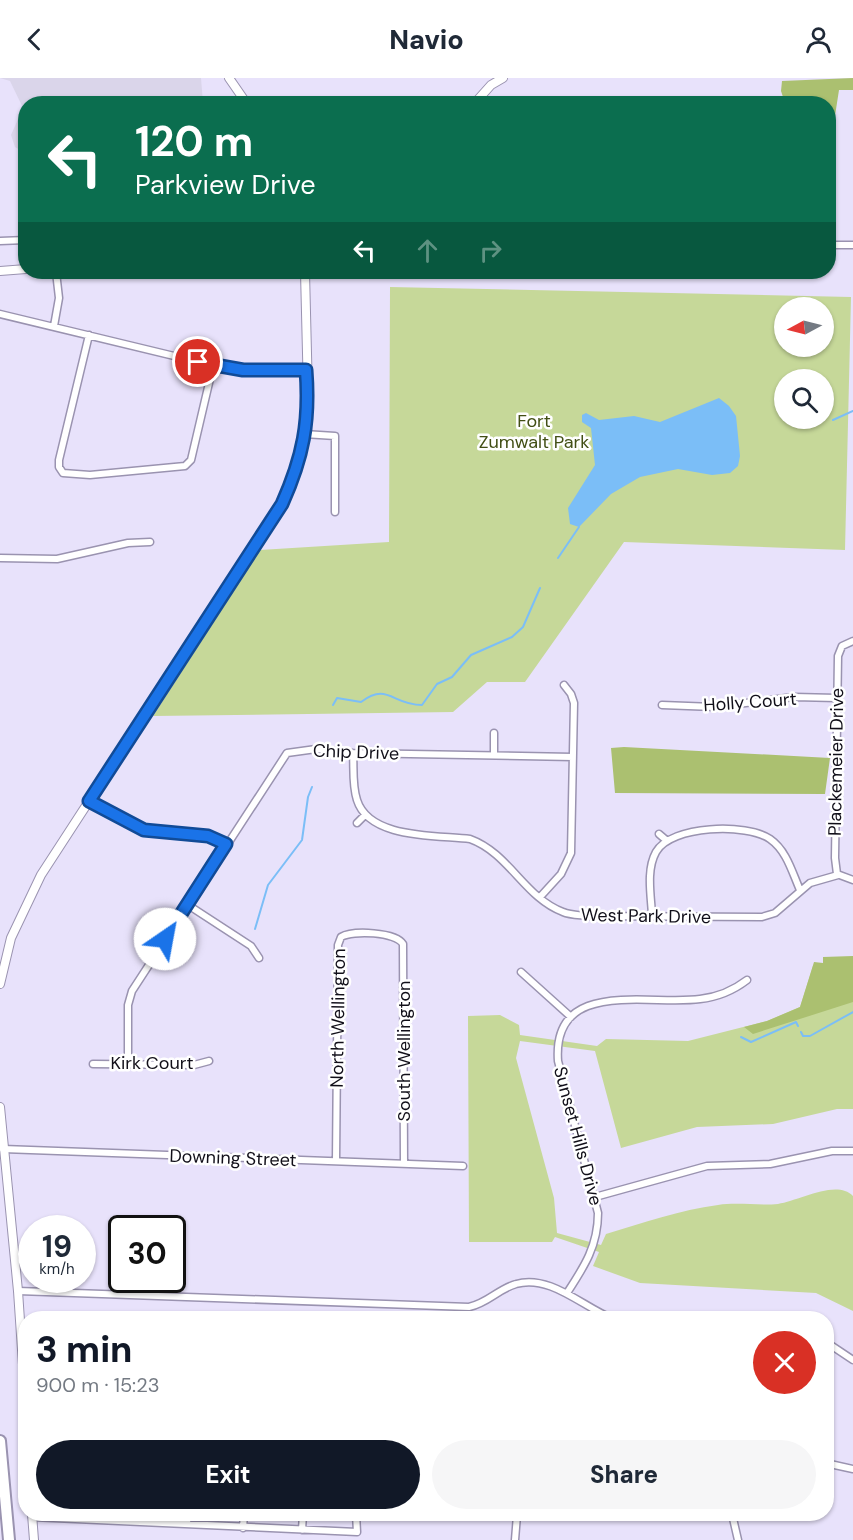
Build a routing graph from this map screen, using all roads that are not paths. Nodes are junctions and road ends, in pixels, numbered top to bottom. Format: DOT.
graph roads {
  1 [pos="229,78"];
  2 [pos="503,78"];
  3 [pos="241,96"];
  4 [pos="481,96"];
  5 [pos="18,240"];
  6 [pos="0,241"];
  7 [pos="836,245"];
  8 [pos="853,245"];
  9 [pos="18,270"];
  10 [pos="0,271"];
  11 [pos="57,279"];
  12 [pos="305,279"];
  13 [pos="0,314"];
  14 [pos="54,326"];
  15 [pos="89,335"];
  16 [pos="213,366"];
  17 [pos="306,370"];
  18 [pos="304,434"];
  19 [pos="335,512"];
  20 [pos="150,542"];
  21 [pos="0,558"];
  22 [pos="853,641"];
  23 [pos="564,685"];
  24 [pos="837,698"];
  25 [pos="662,705"];
  26 [pos="494,734"];
  27 [pos="353,753"];
  28 [pos="494,755"];
  29 [pos="573,757"];
  30 [pos="89,801"];
  31 [pos="365,815"];
  32 [pos="357,823"];
  33 [pos="659,834"];
  34 [pos="666,840"];
  35 [pos="226,844"];
  36 [pos="838,875"];
  37 [pos="853,880"];
  38 [pos="800,890"];
  39 [pos="540,897"];
  40 [pos="188,905"];
  41 [pos="652,915"];
  42 [pos="401,940"];
  43 [pos="259,958"];
  44 [pos="520,972"];
  45 [pos="747,980"];
  46 [pos="0,984"];
  47 [pos="571,1017"];
  48 [pos="209,1061"];
  49 [pos="93,1064"];
  50 [pos="128,1064"];
  51 [pos="0,1107"];
  52 [pos="3,1149"];
  53 [pos="853,1151"];
  54 [pos="336,1161"];
  55 [pos="404,1163"];
  56 [pos="463,1166"];
  57 [pos="595,1197"];
  58 [pos="18,1291"];
  59 [pos="18,1293"];
  60 [pos="74,1293"];
  61 [pos="567,1293"];
  62 [pos="19,1311"];
  63 [pos="593,1311"];
  64 [pos="834,1347"];
  65 [pos="853,1360"];
  66 [pos="0,1441"];
  67 [pos="834,1465"];
  68 [pos="853,1469"];
  69 [pos="32,1521"];
  70 [pos="148,1521"];
  71 [pos="244,1521"];
  72 [pos="303,1521"];
  73 [pos="356,1521"];
  74 [pos="517,1521"];
  75 [pos="734,1521"];
  76 [pos="187,1523"];
  77 [pos="243,1528"];
  78 [pos="302,1530"];
  79 [pos="9,1540"];
  80 [pos="34,1540"];
  81 [pos="515,1540"];
  82 [pos="738,1540"];
  1 -- 3 [label="street"];
  2 -- 4 [label="street"];
  5 -- 6 [label="street"];
  7 -- 8 [label="street"];
  9 -- 10 [label="street"];
  11 -- 14 [label="street"];
  12 -- 17 [label="street"];
  13 -- 14 [label="street"];
  14 -- 15 [label="street"];
  15 -- 16 [label="street"];
  15 -- 16 [label="street"];
  16 -- 17 [label="street"];
  17 -- 18 [label="street"];
  18 -- 19 [label="street"];
  18 -- 30 [label="street"];
  20 -- 21 [label="street"];
  22 -- 24 [label="street, Plackemeier Drive"];
  23 -- 29 [label="street"];
  24 -- 25 [label="street, Holly Court"];
  24 -- 36 [label="street, Plackemeier Drive"];
  26 -- 28 [label="street"];
  27 -- 28 [label="street, Chip Drive"];
  27 -- 31 [label="street"];
  27 -- 35 [label="street, Chip Drive"];
  28 -- 29 [label="street, Chip Drive"];
  29 -- 39 [label="street"];
  30 -- 35 [label="street"];
  30 -- 46 [label="street"];
  31 -- 32 [label="street"];
  31 -- 39 [label="street, West Park Drive"];
  33 -- 34 [label="street"];
  34 -- 38 [label="street"];
  34 -- 41 [label="street"];
  35 -- 40 [label="street, Chip Drive"];
  36 -- 37 [label="street"];
  36 -- 38 [label="street, West Park Drive"];
  38 -- 41 [label="street, West Park Drive"];
  39 -- 41 [label="street, West Park Drive"];
  40 -- 43 [label="street"];
  40 -- 50 [label="street, Chip Drive"];
  42 -- 54 [label="street, North Wellington"];
  42 -- 55 [label="street, South Wellington"];
  44 -- 47 [label="street"];
  45 -- 47 [label="street"];
  47 -- 57 [label="street, Sunset Hills Drive"];
  48 -- 50 [label="street, Kirk Court"];
  49 -- 50 [label="street, Kirk Court"];
  51 -- 52 [label="street"];
  52 -- 54 [label="street, Downing Street"];
  52 -- 58 [label="street"];
  53 -- 57 [label="street"];
  54 -- 55 [label="street, Downing Street"];
  55 -- 56 [label="street, Downing Street"];
  57 -- 61 [label="street, Sunset Hills Drive"];
  59 -- 62 [label="street"];
  60 -- 61 [label="street"];
  61 -- 63 [label="street"];
  64 -- 65 [label="street"];
  66 -- 79 [label="highway"];
  67 -- 68 [label="street"];
  69 -- 80 [label="street"];
  70 -- 76 [label="street"];
  71 -- 77 [label="street"];
  72 -- 78 [label="street"];
  73 -- 78 [label="street"];
  74 -- 81 [label="street"];
  75 -- 82 [label="street"];
  76 -- 77 [label="street"];
  77 -- 78 [label="street"];
}
